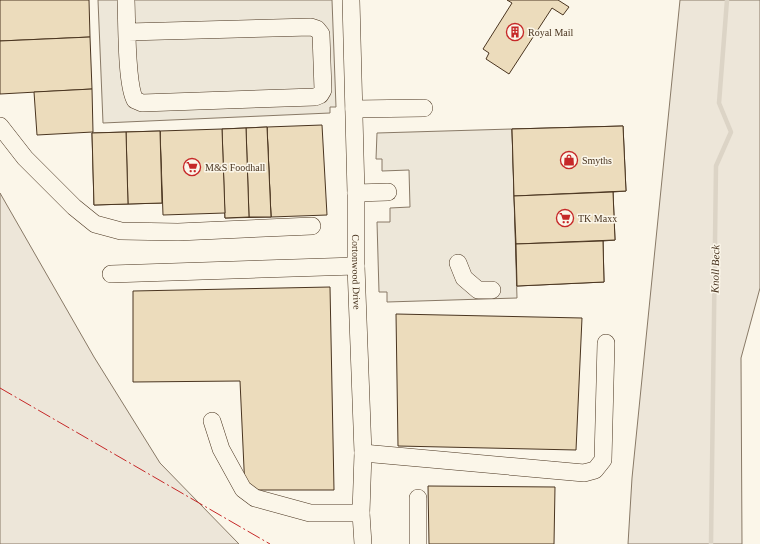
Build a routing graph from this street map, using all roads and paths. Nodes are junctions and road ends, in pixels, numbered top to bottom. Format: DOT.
graph roads {
  1 [pos="126,0"];
  2 [pos="351,0"];
  3 [pos="128,32"];
  4 [pos="354,108"];
  5 [pos="424,108"];
  6 [pos="0,126"];
  7 [pos="388,192"];
  8 [pos="356,193"];
  9 [pos="312,226"];
  10 [pos="458,263"];
  11 [pos="356,266"];
  12 [pos="111,274"];
  13 [pos="492,290"];
  14 [pos="606,343"];
  15 [pos="212,421"];
  16 [pos="363,453"];
  17 [pos="418,498"];
  18 [pos="361,513"];
  19 [pos="363,544"];
  20 [pos="418,544"];
  1 -- 3 [label="street"];
  2 -- 4 [label="street, Cortonwood Drive"];
  3 -- 3 [label="street"];
  4 -- 5 [label="street"];
  4 -- 8 [label="street, Cortonwood Drive"];
  6 -- 9 [label="street"];
  7 -- 8 [label="street"];
  8 -- 11 [label="street, Cortonwood Drive"];
  10 -- 13 [label="street"];
  11 -- 12 [label="street"];
  11 -- 16 [label="street, Cortonwood Drive"];
  14 -- 16 [label="street"];
  15 -- 18 [label="street"];
  16 -- 18 [label="street, Cortonwood Drive"];
  17 -- 20 [label="street"];
  18 -- 19 [label="street, Cortonwood Drive"];
}
